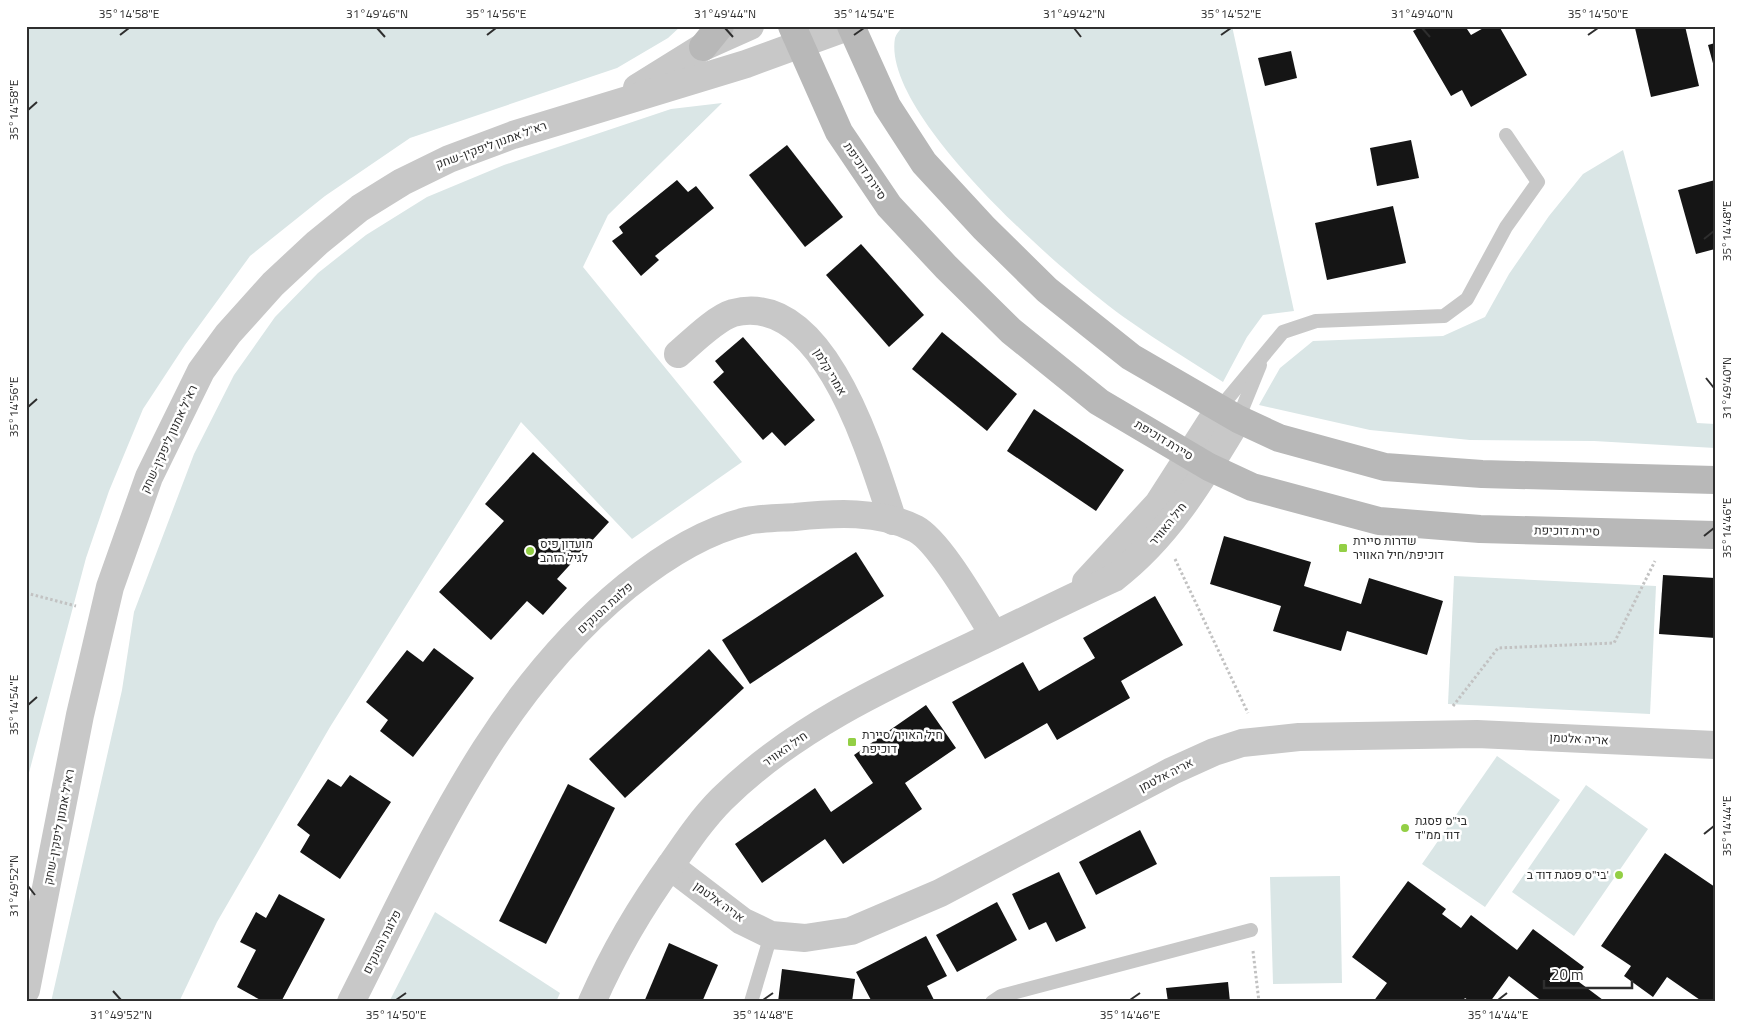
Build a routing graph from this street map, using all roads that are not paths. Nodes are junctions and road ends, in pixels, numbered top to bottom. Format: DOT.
graph roads {
  1 [pos="720,26"];
  2 [pos="750,26"];
  3 [pos="850,26"];
  4 [pos="796,36"];
  5 [pos="703,47"];
  6 [pos="606,106"];
  7 [pos="1506,135"];
  8 [pos="1265,352"];
  9 [pos="678,354"];
  10 [pos="1228,414"];
  11 [pos="1199,462"];
  12 [pos="1715,480"];
  13 [pos="893,521"];
  14 [pos="1715,535"];
  15 [pos="1070,598"];
  16 [pos="994,636"];
  17 [pos="1715,745"];
  18 [pos="670,866"];
  19 [pos="1251,930"];
  20 [pos="771,935"];
  21 [pos="26,990"];
  22 [pos="351,1002"];
  23 [pos="592,1002"];
  24 [pos="751,1002"];
  25 [pos="992,1002"];
  1 -- 5 [label="main road"];
  2 -- 5 [label="street, רא\"ל אמנון ליפקין-שחק"];
  3 -- 4 [label="street, רא\"ל אמנון ליפקין-שחק"];
  3 -- 10 [label="main road"];
  4 -- 6 [label="street, רא\"ל אמנון ליפקין-שחק"];
  4 -- 11 [label="main road, סיירת דוכיפת"];
  5 -- 6 [label="street, רא\"ל אמנון ליפקין-שחק"];
  6 -- 21 [label="street, רא\"ל אמנון ליפקין-שחק"];
  7 -- 8 [label="lane"];
  8 -- 10 [label="lane"];
  8 -- 10 [label="lane"];
  9 -- 13 [label="street, אמרי קלמן"];
  10 -- 11 [label="street, חיל האוויר"];
  10 -- 12 [label="main road"];
  11 -- 14 [label="main road, סיירת דוכיפת"];
  11 -- 15 [label="street, חיל האוויר"];
  11 -- 15 [label="street, חיל האוויר"];
  13 -- 16 [label="street, פלוגת הטנקים"];
  13 -- 22 [label="street, פלוגת הטנקים"];
  15 -- 16 [label="street, חיל האוויר"];
  16 -- 18 [label="street, חיל האוויר"];
  17 -- 20 [label="street, אריה אלטמן"];
  18 -- 20 [label="street, אריה אלטמן"];
  18 -- 23 [label="street, חיל האוויר"];
  19 -- 25 [label="lane"];
  20 -- 24 [label="lane"];
}
